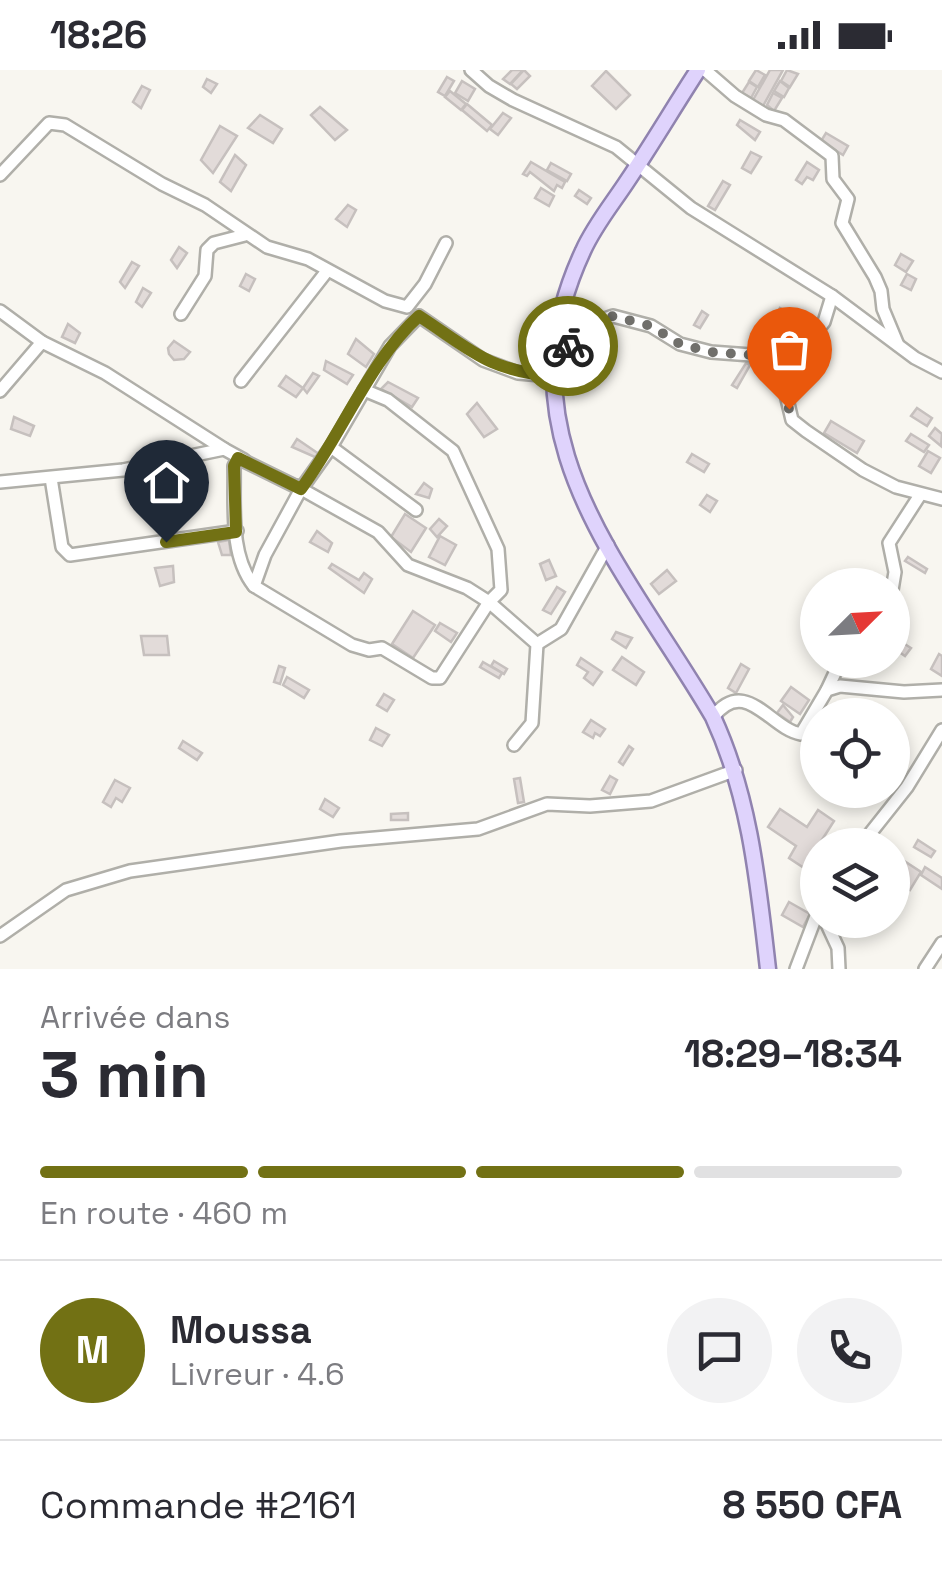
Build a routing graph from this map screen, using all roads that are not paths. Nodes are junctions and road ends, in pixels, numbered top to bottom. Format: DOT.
graph roads {
  1 [pos="471,70"];
  2 [pos="698,70"];
  3 [pos="706,70"];
  4 [pos="637,166"];
  5 [pos="0,174"];
  6 [pos="245,236"];
  7 [pos="446,243"];
  8 [pos="327,270"];
  9 [pos="832,296"];
  10 [pos="407,307"];
  11 [pos="0,310"];
  12 [pos="181,314"];
  13 [pos="419,316"];
  14 [pos="42,342"];
  15 [pos="898,346"];
  16 [pos="554,350"];
  17 [pos="942,372"];
  18 [pos="552,376"];
  19 [pos="242,381"];
  20 [pos="364,390"];
  21 [pos="787,390"];
  22 [pos="0,391"];
  23 [pos="332,446"];
  24 [pos="224,450"];
  25 [pos="51,478"];
  26 [pos="0,482"];
  27 [pos="301,489"];
  28 [pos="920,495"];
  29 [pos="942,499"];
  30 [pos="416,510"];
  31 [pos="236,532"];
  32 [pos="608,545"];
  33 [pos="894,568"];
  34 [pos="254,586"];
  35 [pos="489,602"];
  36 [pos="537,644"];
  37 [pos="833,678"];
  38 [pos="827,690"];
  39 [pos="942,690"];
  40 [pos="713,717"];
  41 [pos="942,730"];
  42 [pos="514,745"];
  43 [pos="736,770"];
  44 [pos="875,828"];
  45 [pos="0,936"];
  46 [pos="808,938"];
  47 [pos="833,938"];
  48 [pos="942,943"];
  49 [pos="768,969"];
  50 [pos="796,969"];
  51 [pos="839,969"];
  52 [pos="926,969"];
  1 -- 4 [label="street"];
  2 -- 4 [label="main road"];
  3 -- 15 [label="street"];
  4 -- 9 [label="street"];
  4 -- 16 [label="main road"];
  5 -- 6 [label="street"];
  6 -- 8 [label="street"];
  6 -- 12 [label="street"];
  7 -- 10 [label="street"];
  8 -- 10 [label="street"];
  8 -- 19 [label="street"];
  9 -- 15 [label="street"];
  9 -- 21 [label="street"];
  10 -- 13 [label="street"];
  11 -- 14 [label="street"];
  13 -- 18 [label="street"];
  13 -- 20 [label="street"];
  14 -- 22 [label="street"];
  14 -- 24 [label="street"];
  15 -- 17 [label="street"];
  16 -- 18 [label="main road"];
  16 -- 21 [label="street"];
  18 -- 32 [label="main road"];
  20 -- 23 [label="street"];
  20 -- 35 [label="street"];
  21 -- 28 [label="street"];
  23 -- 27 [label="street"];
  23 -- 30 [label="street"];
  24 -- 25 [label="street"];
  24 -- 27 [label="street"];
  25 -- 26 [label="street"];
  25 -- 31 [label="street"];
  27 -- 31 [label="street"];
  27 -- 34 [label="street"];
  27 -- 35 [label="street"];
  28 -- 29 [label="street"];
  28 -- 33 [label="street"];
  31 -- 34 [label="street"];
  32 -- 36 [label="street"];
  32 -- 40 [label="main road"];
  34 -- 35 [label="street"];
  35 -- 36 [label="street"];
  36 -- 42 [label="street"];
  37 -- 38 [label="street"];
  38 -- 39 [label="street"];
  38 -- 40 [label="street"];
  40 -- 43 [label="main road"];
  41 -- 44 [label="street"];
  43 -- 45 [label="street"];
  43 -- 49 [label="main road"];
  46 -- 50 [label="street"];
  47 -- 51 [label="street"];
  48 -- 52 [label="street"];
}
